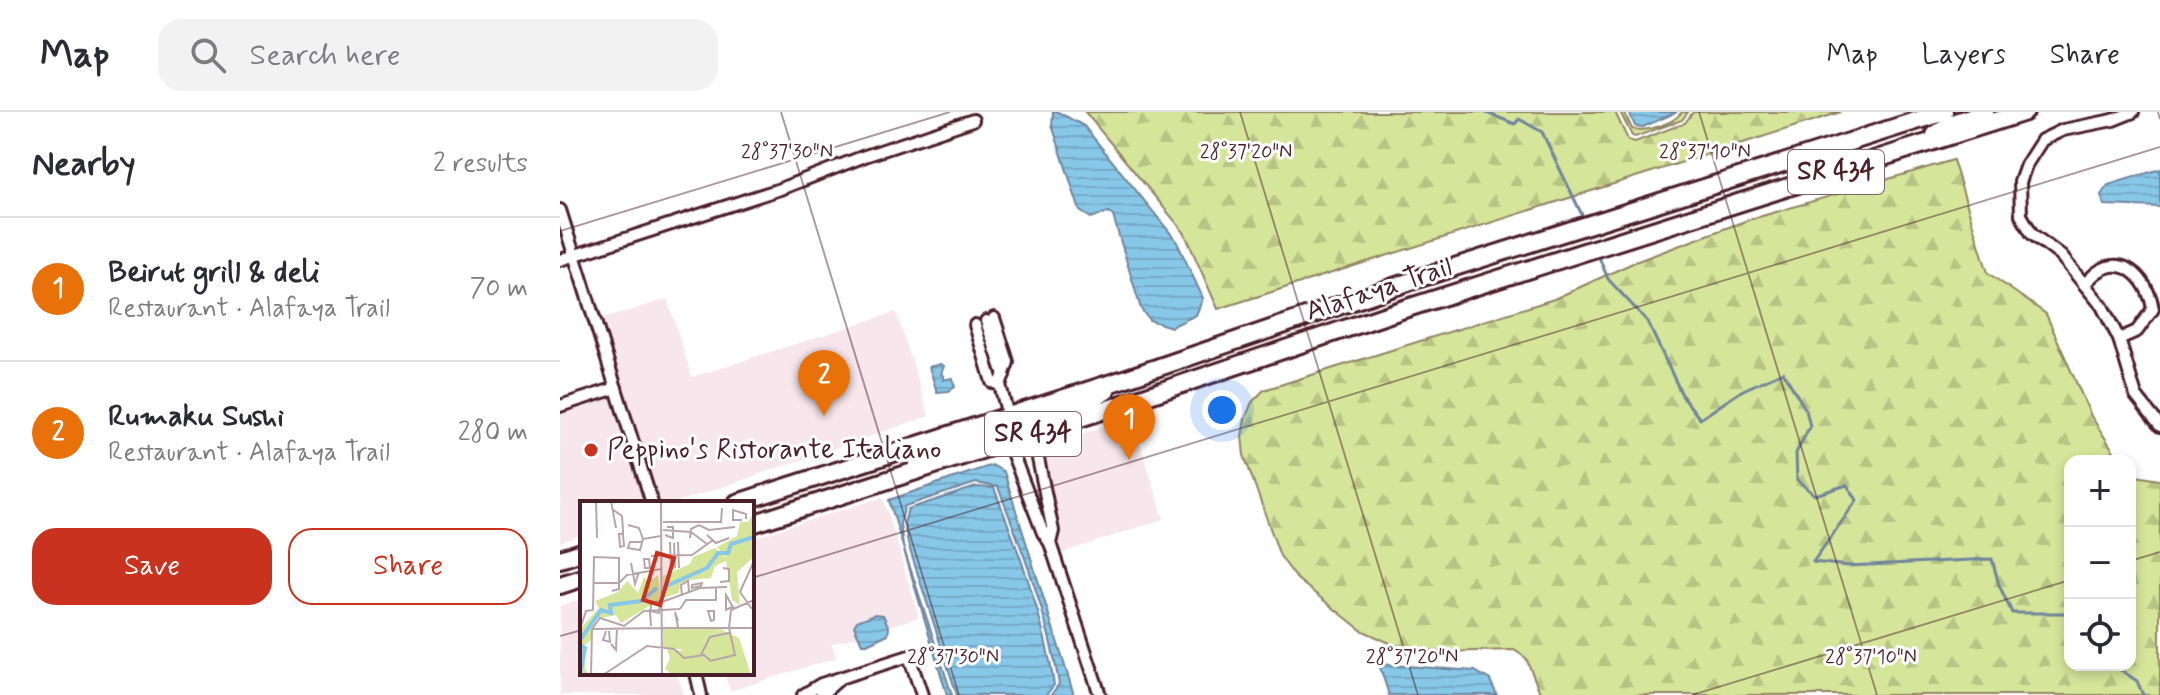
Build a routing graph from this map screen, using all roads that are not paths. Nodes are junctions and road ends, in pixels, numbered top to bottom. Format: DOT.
graph roads {
  1 [pos="1944,112"];
  2 [pos="1985,112"];
  3 [pos="2025,112"];
  4 [pos="2133,112"];
  5 [pos="973,120"];
  6 [pos="1917,146"];
  7 [pos="1753,172"];
  8 [pos="1734,203"];
  9 [pos="560,210"];
  10 [pos="574,256"];
  11 [pos="560,260"];
  12 [pos="1423,277"];
  13 [pos="2084,284"];
  14 [pos="1401,310"];
  15 [pos="985,322"];
  16 [pos="2119,339"];
  17 [pos="1124,379"];
  18 [pos="616,388"];
  19 [pos="560,406"];
  20 [pos="1008,416"];
  21 [pos="2160,426"];
  22 [pos="1043,431"];
  23 [pos="1008,442"];
  24 [pos="888,480"];
  25 [pos="651,501"];
  26 [pos="743,501"];
  27 [pos="754,523"];
  28 [pos="1050,543"];
  29 [pos="580,553"];
  30 [pos="560,559"];
  31 [pos="580,579"];
  32 [pos="560,585"];
  33 [pos="696,675"];
  34 [pos="839,680"];
  35 [pos="701,695"];
  36 [pos="803,695"];
  37 [pos="821,695"];
  38 [pos="922,695"];
  39 [pos="1100,695"];
  1 -- 7 [label="main road, Alafaya Trail / SR 434"];
  2 -- 6 [label="main road"];
  3 -- 6 [label="main road, Alafaya Trail / SR 434"];
  4 -- 13 [label="street"];
  5 -- 10 [label="street"];
  6 -- 8 [label="main road, Alafaya Trail / SR 434"];
  7 -- 8 [label="main road"];
  7 -- 12 [label="main road, Alafaya Trail / SR 434"];
  8 -- 14 [label="main road, Alafaya Trail / SR 434"];
  9 -- 10 [label="street"];
  10 -- 11 [label="street"];
  10 -- 18 [label="street"];
  12 -- 14 [label="main road"];
  12 -- 17 [label="main road, Alafaya Trail / SR 434"];
  13 -- 16 [label="street"];
  13 -- 16 [label="street"];
  14 -- 22 [label="main road, Alafaya Trail / SR 434"];
  15 -- 20 [label="street"];
  16 -- 21 [label="street"];
  17 -- 20 [label="main road, Alafaya Trail / SR 434"];
  17 -- 23 [label="main road"];
  18 -- 19 [label="street"];
  18 -- 25 [label="street"];
  20 -- 24 [label="main road"];
  20 -- 26 [label="main road, Alafaya Trail / SR 434"];
  22 -- 23 [label="main road, Alafaya Trail / SR 434"];
  22 -- 28 [label="street"];
  23 -- 24 [label="main road, Alafaya Trail / SR 434"];
  23 -- 28 [label="street"];
  24 -- 27 [label="main road, Alafaya Trail / SR 434"];
  28 -- 39 [label="street"];
  29 -- 30 [label="main road"];
  31 -- 32 [label="main road"];
  33 -- 35 [label="street"];
  34 -- 36 [label="street"];
  34 -- 37 [label="street"];
  34 -- 38 [label="street"];
}
